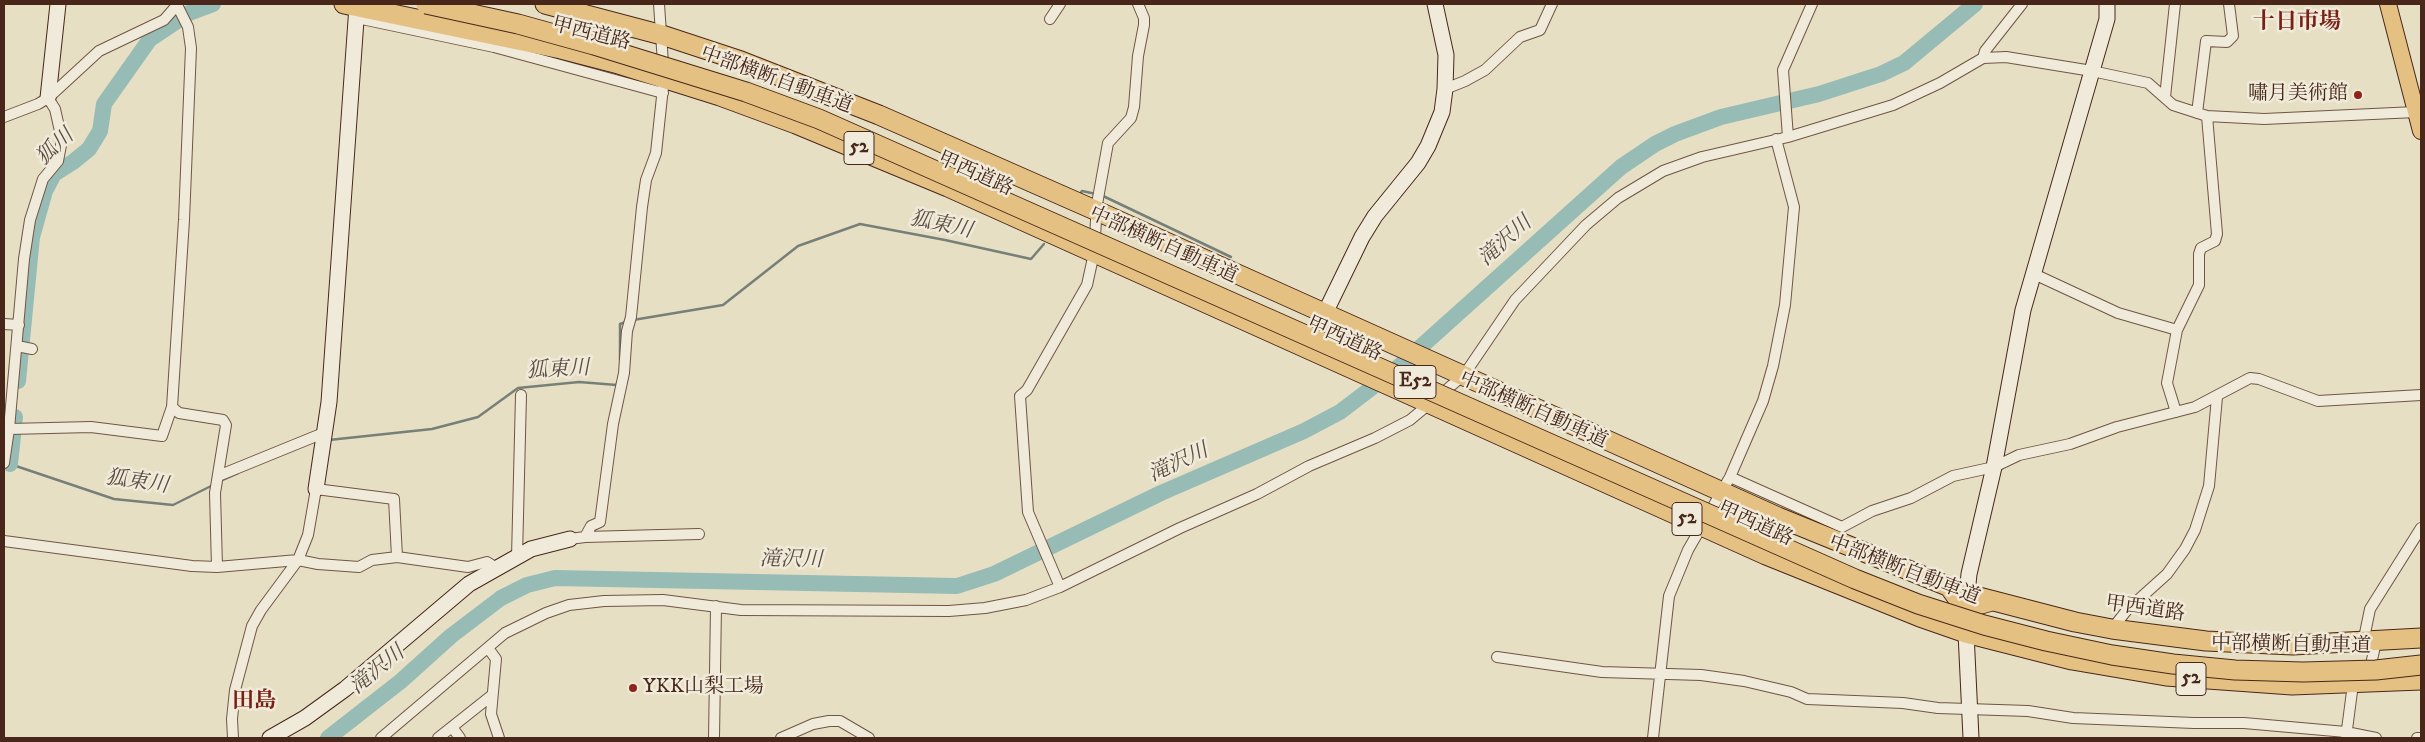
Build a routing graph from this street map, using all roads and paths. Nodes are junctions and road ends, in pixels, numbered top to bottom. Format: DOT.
graph roads {
  1 [pos="58,4"];
  2 [pos="426,4"];
  3 [pos="545,4"];
  4 [pos="659,4"];
  5 [pos="1060,4"];
  6 [pos="1138,4"];
  7 [pos="1434,4"];
  8 [pos="1552,4"];
  9 [pos="1812,4"];
  10 [pos="2022,4"];
  11 [pos="2107,4"];
  12 [pos="2176,4"];
  13 [pos="2229,4"];
  14 [pos="2388,4"];
  15 [pos="178,5"];
  16 [pos="353,8"];
  17 [pos="1050,19"];
  18 [pos="662,36"];
  19 [pos="1984,58"];
  20 [pos="2092,71"];
  21 [pos="663,86"];
  22 [pos="1446,89"];
  23 [pos="2166,97"];
  24 [pos="48,98"];
  25 [pos="2197,113"];
  26 [pos="2208,116"];
  27 [pos="4,117"];
  28 [pos="2419,119"];
  29 [pos="1788,135"];
  30 [pos="1776,139"];
  31 [pos="1097,207"];
  32 [pos="1094,253"];
  33 [pos="2034,274"];
  34 [pos="1326,313"];
  35 [pos="4,324"];
  36 [pos="19,325"];
  37 [pos="2177,330"];
  38 [pos="17,346"];
  39 [pos="32,349"];
  40 [pos="1308,349"];
  41 [pos="1464,376"];
  42 [pos="521,395"];
  43 [pos="2421,395"];
  44 [pos="2217,397"];
  45 [pos="1432,404"];
  46 [pos="172,407"];
  47 [pos="2176,412"];
  48 [pos="10,429"];
  49 [pos="326,433"];
  50 [pos="4,463"];
  51 [pos="1994,467"];
  52 [pos="218,477"];
  53 [pos="1725,484"];
  54 [pos="316,489"];
  55 [pos="1702,526"];
  56 [pos="2421,528"];
  57 [pos="699,534"];
  58 [pos="577,538"];
  59 [pos="4,541"];
  60 [pos="397,557"];
  61 [pos="517,557"];
  62 [pos="298,560"];
  63 [pos="217,567"];
  64 [pos="495,567"];
  65 [pos="1058,582"];
  66 [pos="1961,598"];
  67 [pos="716,606"];
  68 [pos="2112,629"];
  69 [pos="1966,632"];
  70 [pos="2421,638"];
  71 [pos="2369,642"];
  72 [pos="488,648"];
  73 [pos="1497,657"];
  74 [pos="2421,666"];
  75 [pos="1661,674"];
  76 [pos="2421,680"];
  77 [pos="2360,684"];
  78 [pos="491,696"];
  79 [pos="1970,709"];
  80 [pos="452,727"];
  81 [pos="2346,735"];
  82 [pos="233,738"];
  83 [pos="270,738"];
  84 [pos="381,738"];
  85 [pos="438,738"];
  86 [pos="460,738"];
  87 [pos="499,738"];
  88 [pos="714,738"];
  89 [pos="781,738"];
  90 [pos="869,738"];
  91 [pos="1652,738"];
  92 [pos="1971,738"];
  93 [pos="2376,738"];
  94 [pos="2417,738"];
  95 [pos="2421,738"];
  1 -- 24 [label="street"];
  2 -- 74 [label="highway, 中部横断自動車道 / E52, bridge"];
  3 -- 18 [label="highway, 甲西道路 / 52"];
  4 -- 18 [label="street"];
  5 -- 17 [label="street"];
  6 -- 31 [label="street"];
  7 -- 22 [label="street"];
  8 -- 22 [label="street"];
  9 -- 29 [label="street"];
  10 -- 19 [label="street"];
  11 -- 20 [label="street"];
  12 -- 23 [label="street"];
  13 -- 25 [label="street"];
  14 -- 28 [label="main road"];
  15 -- 24 [label="street"];
  15 -- 46 [label="street"];
  16 -- 21 [label="highway, 甲西道路 / 52"];
  16 -- 49 [label="street"];
  18 -- 21 [label="street"];
  18 -- 31 [label="highway, 甲西道路 / 52"];
  19 -- 20 [label="street"];
  19 -- 29 [label="street"];
  20 -- 23 [label="street"];
  20 -- 33 [label="street"];
  21 -- 32 [label="highway, 甲西道路 / 52"];
  21 -- 58 [label="street"];
  22 -- 34 [label="street"];
  23 -- 25 [label="street"];
  24 -- 27 [label="street"];
  24 -- 36 [label="street"];
  25 -- 26 [label="street"];
  26 -- 28 [label="street"];
  26 -- 37 [label="street"];
  29 -- 30 [label="street"];
  30 -- 41 [label="street"];
  30 -- 53 [label="street"];
  31 -- 32 [label="street"];
  31 -- 34 [label="highway, 甲西道路 / 52"];
  32 -- 40 [label="highway, 甲西道路 / 52"];
  32 -- 65 [label="street"];
  33 -- 37 [label="street"];
  33 -- 51 [label="street"];
  34 -- 40 [label="street"];
  34 -- 41 [label="highway, 甲西道路 / 52"];
  35 -- 36 [label="street"];
  36 -- 38 [label="street"];
  37 -- 47 [label="street"];
  38 -- 39 [label="street"];
  38 -- 48 [label="street"];
  40 -- 45 [label="highway, 甲西道路 / 52"];
  41 -- 45 [label="street"];
  41 -- 53 [label="highway, 甲西道路 / 52"];
  42 -- 61 [label="street"];
  43 -- 44 [label="street"];
  44 -- 47 [label="street"];
  44 -- 68 [label="street"];
  45 -- 55 [label="highway, 甲西道路 / 52"];
  45 -- 65 [label="street"];
  46 -- 48 [label="street"];
  46 -- 52 [label="street"];
  47 -- 51 [label="street"];
  48 -- 50 [label="street"];
  49 -- 52 [label="street"];
  49 -- 54 [label="street"];
  51 -- 53 [label="street"];
  51 -- 66 [label="street"];
  52 -- 63 [label="street"];
  53 -- 55 [label="street"];
  53 -- 66 [label="highway, 甲西道路 / 52"];
  54 -- 60 [label="street"];
  54 -- 62 [label="street"];
  55 -- 69 [label="highway, 甲西道路 / 52"];
  55 -- 75 [label="street"];
  56 -- 71 [label="street"];
  57 -- 58 [label="street"];
  58 -- 61 [label="street"];
  59 -- 63 [label="street"];
  60 -- 62 [label="street"];
  60 -- 64 [label="street"];
  61 -- 64 [label="street"];
  62 -- 63 [label="street"];
  62 -- 82 [label="street"];
  64 -- 83 [label="street"];
  65 -- 67 [label="street"];
  66 -- 68 [label="highway, 甲西道路 / 52"];
  66 -- 69 [label="street"];
  67 -- 72 [label="street"];
  67 -- 88 [label="street"];
  68 -- 71 [label="highway, 甲西道路 / 52"];
  69 -- 77 [label="highway, 甲西道路 / 52"];
  69 -- 79 [label="street"];
  70 -- 71 [label="highway, 甲西道路 / 52"];
  71 -- 77 [label="street"];
  72 -- 78 [label="street"];
  72 -- 84 [label="street"];
  73 -- 75 [label="street"];
  75 -- 79 [label="street"];
  75 -- 91 [label="street"];
  76 -- 77 [label="highway, 甲西道路 / 52"];
  77 -- 81 [label="street"];
  78 -- 80 [label="street"];
  78 -- 87 [label="street"];
  79 -- 81 [label="street"];
  79 -- 92 [label="street"];
  80 -- 85 [label="street"];
  80 -- 86 [label="street"];
  81 -- 93 [label="street"];
  89 -- 90 [label="street"];
  94 -- 95 [label="street"];
}
